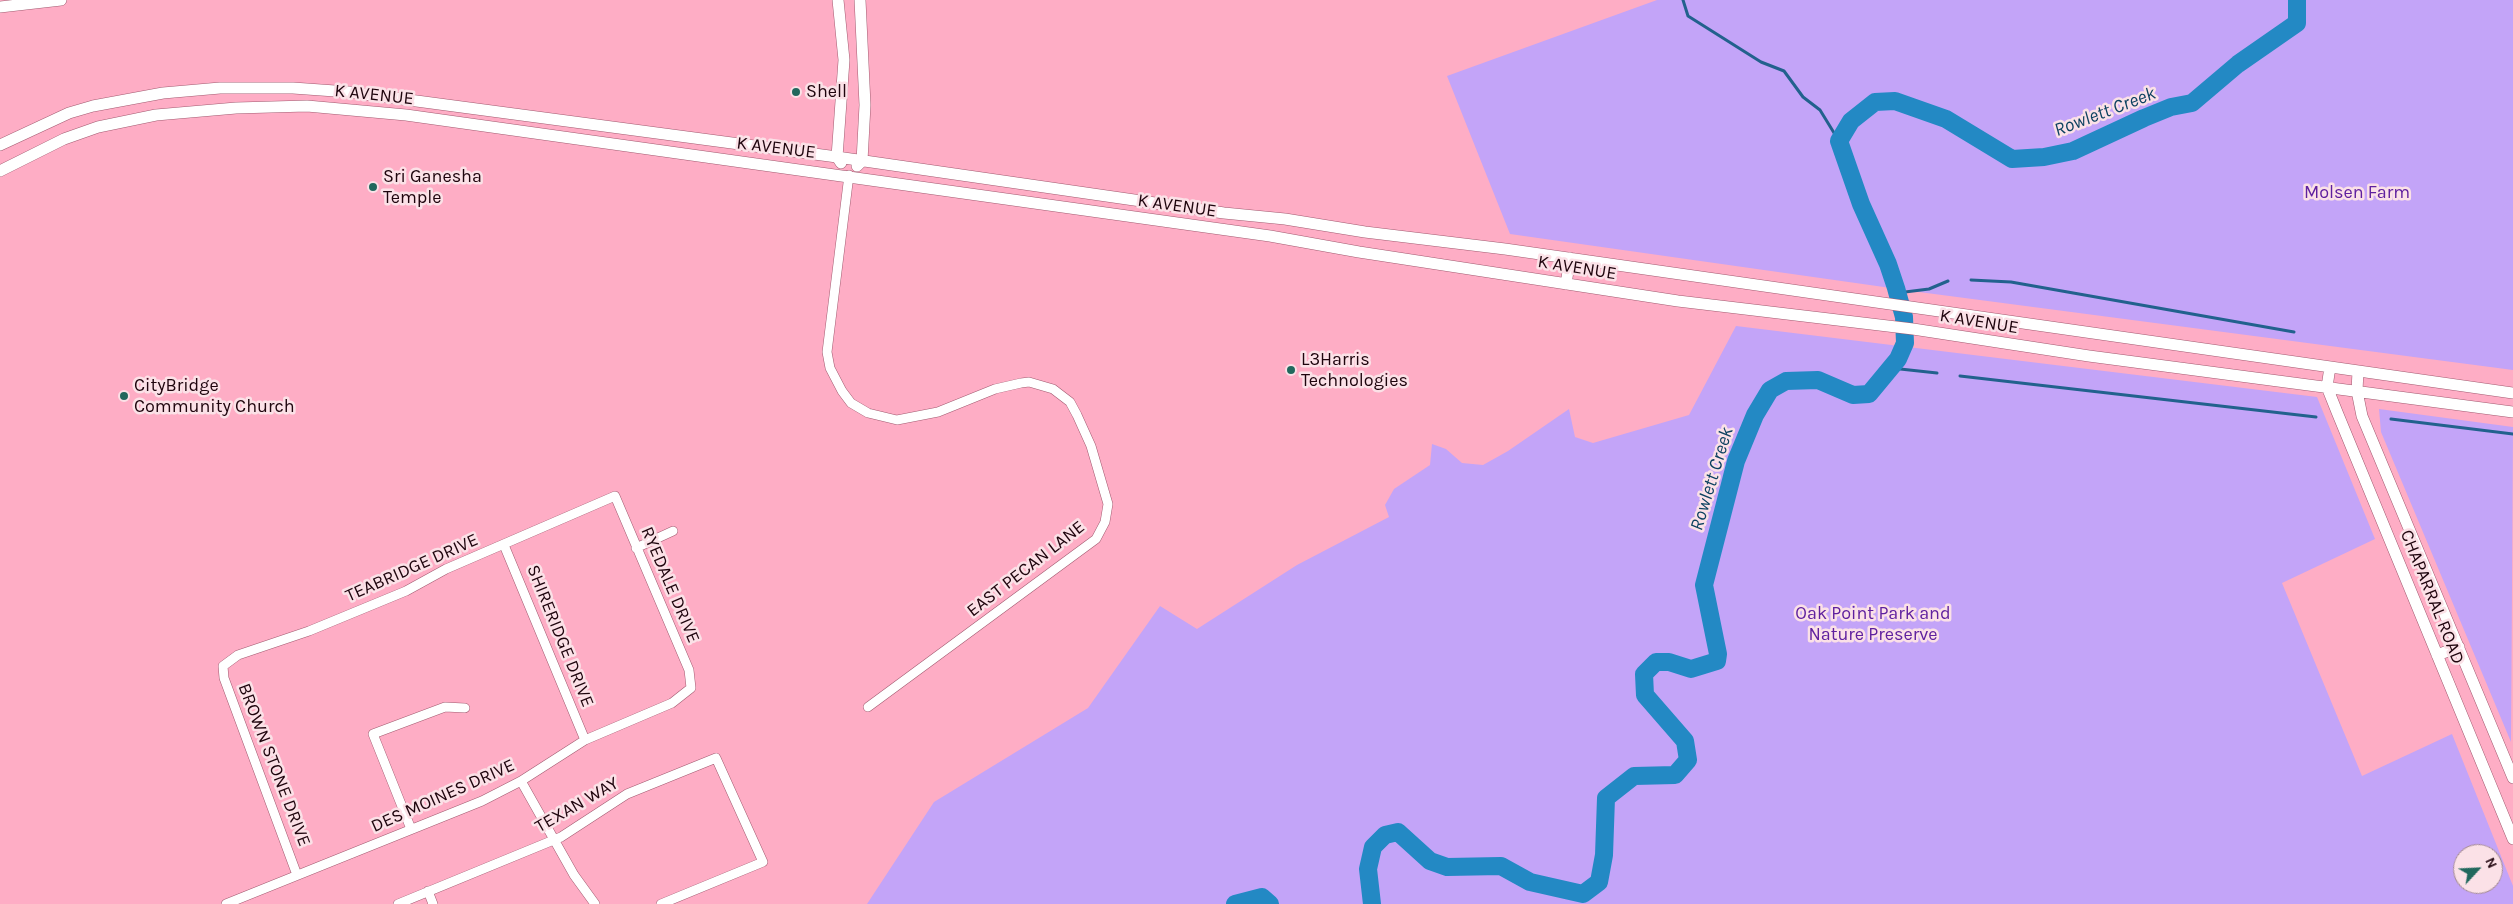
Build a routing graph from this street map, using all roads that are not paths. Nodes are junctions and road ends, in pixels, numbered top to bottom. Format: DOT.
graph roads {
  1 [pos="61,0"];
  2 [pos="838,0"];
  3 [pos="860,0"];
  4 [pos="0,7"];
  5 [pos="844,60"];
  6 [pos="864,60"];
  7 [pos="93,106"];
  8 [pos="564,122"];
  9 [pos="98,127"];
  10 [pos="562,138"];
  11 [pos="701,139"];
  12 [pos="0,145"];
  13 [pos="697,155"];
  14 [pos="837,157"];
  15 [pos="862,161"];
  16 [pos="0,171"];
  17 [pos="849,175"];
  18 [pos="1224,214"];
  19 [pos="1223,230"];
  20 [pos="1381,234"];
  21 [pos="1379,255"];
  22 [pos="1570,258"];
  23 [pos="1566,284"];
  24 [pos="2330,367"];
  25 [pos="2353,371"];
  26 [pos="2328,387"];
  27 [pos="2357,391"];
  28 [pos="2513,393"];
  29 [pos="2513,412"];
  30 [pos="615,496"];
  31 [pos="673,531"];
  32 [pos="504,544"];
  33 [pos="636,548"];
  34 [pos="2458,647"];
  35 [pos="2437,655"];
  36 [pos="223,666"];
  37 [pos="691,688"];
  38 [pos="868,707"];
  39 [pos="466,708"];
  40 [pos="585,740"];
  41 [pos="2513,778"];
  42 [pos="521,781"];
  43 [pos="411,829"];
  44 [pos="2513,839"];
  45 [pos="554,840"];
  46 [pos="297,875"];
  47 [pos="428,891"];
  48 [pos="226,904"];
  49 [pos="398,904"];
  50 [pos="433,904"];
  51 [pos="595,904"];
  52 [pos="661,904"];
  1 -- 4 [label="main road"];
  2 -- 5 [label="main road"];
  3 -- 6 [label="main road"];
  5 -- 6 [label="main road"];
  5 -- 14 [label="main road"];
  6 -- 15 [label="main road"];
  7 -- 8 [label="main road, K AVENUE"];
  7 -- 9 [label="main road"];
  7 -- 12 [label="main road, K AVENUE"];
  8 -- 10 [label="main road"];
  8 -- 11 [label="main road, K AVENUE"];
  9 -- 10 [label="main road, K AVENUE"];
  9 -- 16 [label="main road, K AVENUE"];
  10 -- 13 [label="main road, K AVENUE"];
  11 -- 13 [label="main road"];
  11 -- 14 [label="main road, K AVENUE"];
  13 -- 17 [label="main road, K AVENUE"];
  14 -- 15 [label="main road, K AVENUE"];
  14 -- 17 [label="main road"];
  15 -- 17 [label="main road"];
  15 -- 18 [label="main road, K AVENUE"];
  17 -- 19 [label="main road, K AVENUE"];
  17 -- 38 [label="street, EAST PECAN LANE"];
  18 -- 19 [label="main road"];
  18 -- 20 [label="main road, K AVENUE"];
  19 -- 21 [label="main road, K AVENUE"];
  20 -- 21 [label="main road"];
  20 -- 22 [label="main road, K AVENUE"];
  21 -- 23 [label="main road, K AVENUE"];
  22 -- 23 [label="main road"];
  22 -- 24 [label="main road, K AVENUE"];
  23 -- 26 [label="main road, K AVENUE"];
  24 -- 25 [label="main road, K AVENUE"];
  24 -- 26 [label="main road, CHAPARRAL ROAD"];
  25 -- 27 [label="main road, CHAPARRAL ROAD"];
  25 -- 28 [label="main road, K AVENUE"];
  26 -- 27 [label="main road, K AVENUE"];
  26 -- 35 [label="main road, CHAPARRAL ROAD"];
  27 -- 29 [label="main road, K AVENUE"];
  27 -- 34 [label="main road, CHAPARRAL ROAD"];
  30 -- 32 [label="street, TEABRIDGE DRIVE"];
  30 -- 33 [label="street, RYEDALE DRIVE"];
  31 -- 33 [label="street"];
  32 -- 36 [label="street, TEABRIDGE DRIVE"];
  32 -- 40 [label="street, SHIRERIDGE DRIVE"];
  33 -- 37 [label="street, RYEDALE DRIVE"];
  34 -- 35 [label="main road"];
  34 -- 41 [label="main road, CHAPARRAL ROAD"];
  35 -- 44 [label="main road, CHAPARRAL ROAD"];
  36 -- 46 [label="street, BROWN STONE DRIVE"];
  37 -- 40 [label="street, DES MOINES DRIVE"];
  39 -- 43 [label="street"];
  40 -- 42 [label="street, DES MOINES DRIVE"];
  42 -- 43 [label="street, DES MOINES DRIVE"];
  42 -- 45 [label="street"];
  43 -- 46 [label="street, DES MOINES DRIVE"];
  45 -- 47 [label="street, TEXAN WAY"];
  45 -- 51 [label="street"];
  45 -- 52 [label="street, TEXAN WAY"];
  46 -- 48 [label="street, DES MOINES DRIVE"];
  47 -- 49 [label="street, TEXAN WAY"];
  47 -- 50 [label="street"];
}
